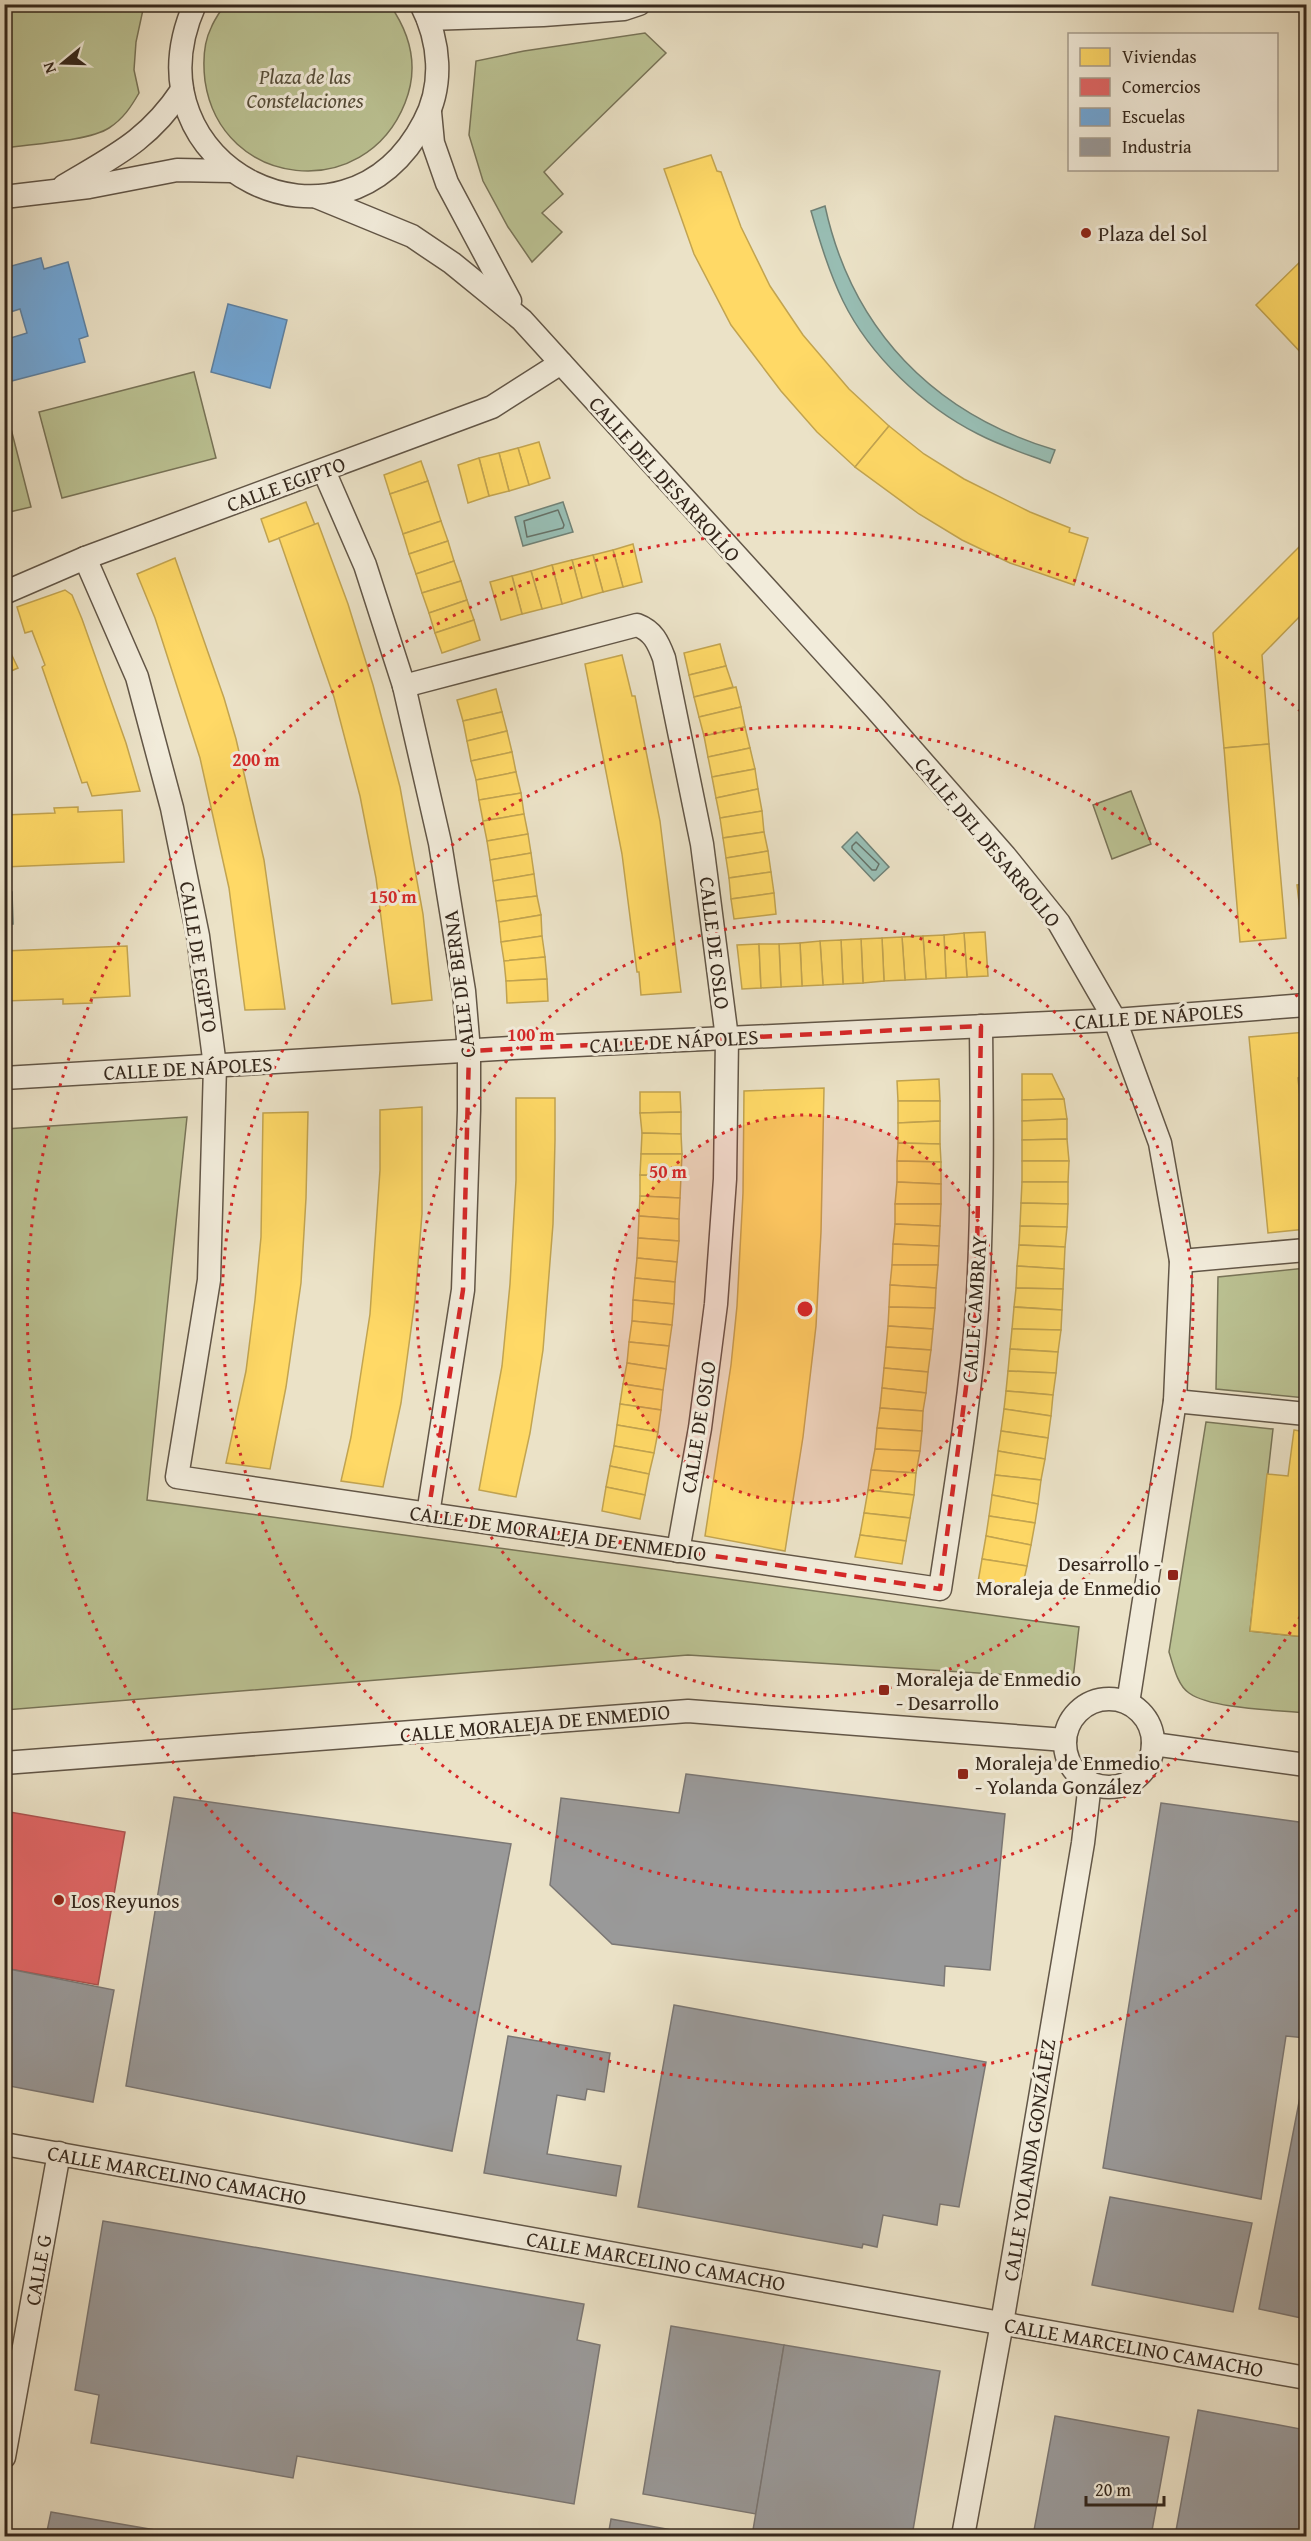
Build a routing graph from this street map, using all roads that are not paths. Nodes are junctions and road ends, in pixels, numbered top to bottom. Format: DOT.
graph roads {
  1 [pos="180,4"];
  2 [pos="195,4"];
  3 [pos="639,4"];
  4 [pos="425,12"];
  5 [pos="185,28"];
  6 [pos="182,90"];
  7 [pos="430,112"];
  8 [pos="231,171"];
  9 [pos="59,189"];
  10 [pos="4,197"];
  11 [pos="317,197"];
  12 [pos="522,320"];
  13 [pos="561,363"];
  14 [pos="324,471"];
  15 [pos="85,558"];
  16 [pos="4,593"];
  17 [pos="404,686"];
  18 [pos="1306,1005"];
  19 [pos="1115,1020"];
  20 [pos="981,1026"];
  21 [pos="727,1038"];
  22 [pos="469,1051"];
  23 [pos="215,1066"];
  24 [pos="4,1078"];
  25 [pos="1306,1250"];
  26 [pos="1181,1261"];
  27 [pos="1175,1401"];
  28 [pos="1306,1414"];
  29 [pos="177,1477"];
  30 [pos="428,1514"];
  31 [pos="678,1551"];
  32 [pos="940,1589"];
  33 [pos="1128,1703"];
  34 [pos="1065,1740"];
  35 [pos="1154,1744"];
  36 [pos="4,1763"];
  37 [pos="1306,1765"];
  38 [pos="1090,1783"];
  39 [pos="4,2144"];
  40 [pos="59,2153"];
  41 [pos="1002,2323"];
  42 [pos="1306,2378"];
  43 [pos="4,2457"];
  44 [pos="963,2536"];
  1 -- 5 [label="street"];
  2 -- 5 [label="street"];
  3 -- 4 [label="street"];
  4 -- 7 [label="street"];
  5 -- 6 [label="street"];
  6 -- 8 [label="street"];
  6 -- 9 [label="street"];
  7 -- 11 [label="street"];
  7 -- 12 [label="street, CALLE DEL DESARROLLO"];
  8 -- 9 [label="street"];
  8 -- 11 [label="street"];
  9 -- 10 [label="street"];
  11 -- 12 [label="street, CALLE DEL DESARROLLO"];
  12 -- 13 [label="street, CALLE DEL DESARROLLO"];
  13 -- 14 [label="street, CALLE EGIPTO"];
  13 -- 19 [label="street, CALLE DEL DESARROLLO"];
  14 -- 15 [label="street, CALLE EGIPTO"];
  14 -- 17 [label="street, CALLE DE BERNA"];
  15 -- 16 [label="street, CALLE EGIPTO"];
  15 -- 23 [label="street, CALLE DE EGIPTO"];
  17 -- 21 [label="street, CALLE DE OSLO"];
  17 -- 22 [label="street, CALLE DE BERNA"];
  18 -- 19 [label="street, CALLE DE NÁPOLES"];
  19 -- 20 [label="street, CALLE DE NÁPOLES"];
  19 -- 26 [label="street, CALLE DEL DESARROLLO"];
  20 -- 21 [label="street, CALLE DE NÁPOLES"];
  20 -- 32 [label="street, CALLE CAMBRAY"];
  21 -- 22 [label="street, CALLE DE NÁPOLES"];
  21 -- 31 [label="street, CALLE DE OSLO"];
  22 -- 23 [label="street, CALLE DE NÁPOLES"];
  22 -- 30 [label="street, CALLE DE BERNA"];
  23 -- 24 [label="street, CALLE DE NÁPOLES"];
  23 -- 29 [label="street, CALLE DE EGIPTO"];
  25 -- 26 [label="street"];
  26 -- 27 [label="street, CALLE DEL DESARROLLO"];
  27 -- 28 [label="street"];
  27 -- 33 [label="street, CALLE DEL DESARROLLO"];
  29 -- 30 [label="street, CALLE DE MORALEJA DE ENMEDIO"];
  30 -- 31 [label="street, CALLE DE MORALEJA DE ENMEDIO"];
  31 -- 32 [label="street, CALLE DE MORALEJA DE ENMEDIO"];
  33 -- 34 [label="street"];
  33 -- 35 [label="street"];
  34 -- 36 [label="street, CALLE MORALEJA DE ENMEDIO"];
  34 -- 38 [label="street"];
  35 -- 37 [label="street"];
  35 -- 38 [label="street"];
  38 -- 41 [label="street, CALLE YOLANDA GONZÁLEZ"];
  39 -- 40 [label="street, CALLE MARCELINO CAMACHO"];
  40 -- 41 [label="street, CALLE MARCELINO CAMACHO"];
  40 -- 43 [label="street, CALLE G"];
  41 -- 42 [label="street, CALLE MARCELINO CAMACHO"];
  41 -- 44 [label="street, CALLE YOLANDA GONZÁLEZ"];
}
